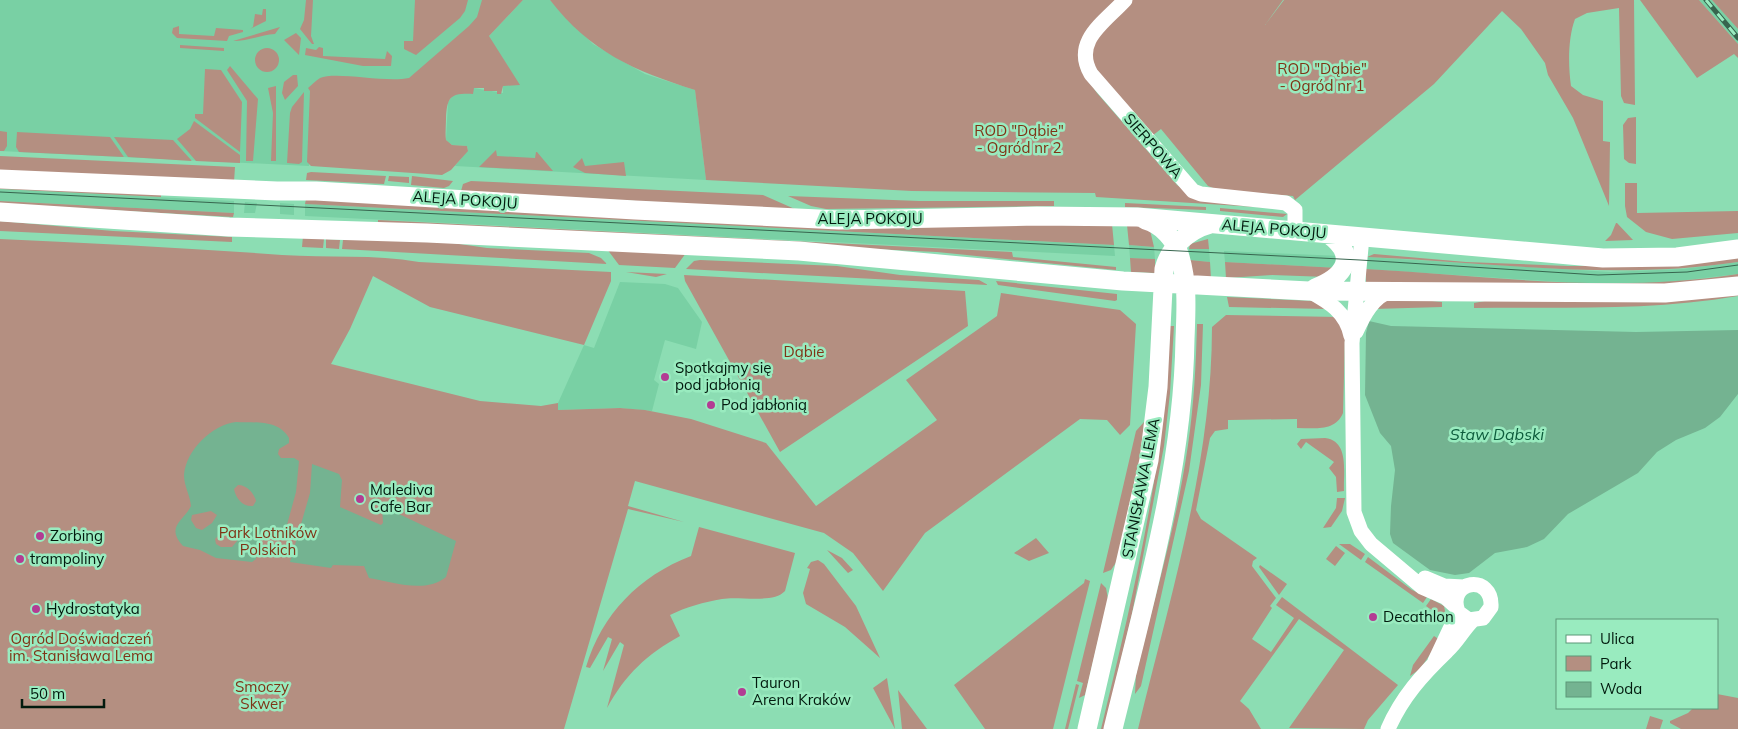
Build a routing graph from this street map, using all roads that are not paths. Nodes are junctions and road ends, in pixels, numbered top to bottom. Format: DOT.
graph roads {
  1 [pos="1125,0"];
  2 [pos="0,179"];
  3 [pos="0,212"];
  4 [pos="1137,218"];
  5 [pos="1211,224"];
  6 [pos="1295,230"];
  7 [pos="1328,234"];
  8 [pos="1362,237"];
  9 [pos="1175,246"];
  10 [pos="1738,249"];
  11 [pos="1162,283"];
  12 [pos="1185,285"];
  13 [pos="1738,286"];
  14 [pos="1356,290"];
  15 [pos="1392,290"];
  16 [pos="1309,291"];
  17 [pos="1352,342"];
  18 [pos="1398,566"];
  19 [pos="1464,587"];
  20 [pos="1457,609"];
  21 [pos="1472,621"];
  22 [pos="1434,661"];
  23 [pos="1087,729"];
  24 [pos="1114,729"];
  25 [pos="1388,729"];
  1 -- 6 [label="street, SIERPOWA"];
  2 -- 4 [label="main road, ALEJA POKOJU"];
  3 -- 11 [label="main road"];
  4 -- 5 [label="main road, ALEJA POKOJU"];
  4 -- 9 [label="main road, STANISŁAWA LEMA"];
  5 -- 6 [label="main road, ALEJA POKOJU"];
  5 -- 9 [label="main road, STANISŁAWA LEMA"];
  6 -- 7 [label="main road, ALEJA POKOJU"];
  7 -- 8 [label="main road, ALEJA POKOJU"];
  7 -- 16 [label="main road"];
  8 -- 10 [label="main road, ALEJA POKOJU"];
  8 -- 14 [label="street"];
  9 -- 11 [label="main road, STANISŁAWA LEMA"];
  9 -- 12 [label="main road, STANISŁAWA LEMA"];
  11 -- 12 [label="main road"];
  11 -- 23 [label="main road, STANISŁAWA LEMA"];
  12 -- 16 [label="main road"];
  12 -- 24 [label="main road, STANISŁAWA LEMA"];
  13 -- 15 [label="main road"];
  14 -- 15 [label="main road"];
  14 -- 16 [label="main road"];
  14 -- 17 [label="street"];
  15 -- 17 [label="street"];
  16 -- 17 [label="street"];
  17 -- 18 [label="street"];
  18 -- 19 [label="street"];
  18 -- 20 [label="street"];
  19 -- 20 [label="street"];
  19 -- 21 [label="street"];
  20 -- 21 [label="street"];
  20 -- 22 [label="street"];
  21 -- 22 [label="street"];
  22 -- 25 [label="street"];
}
